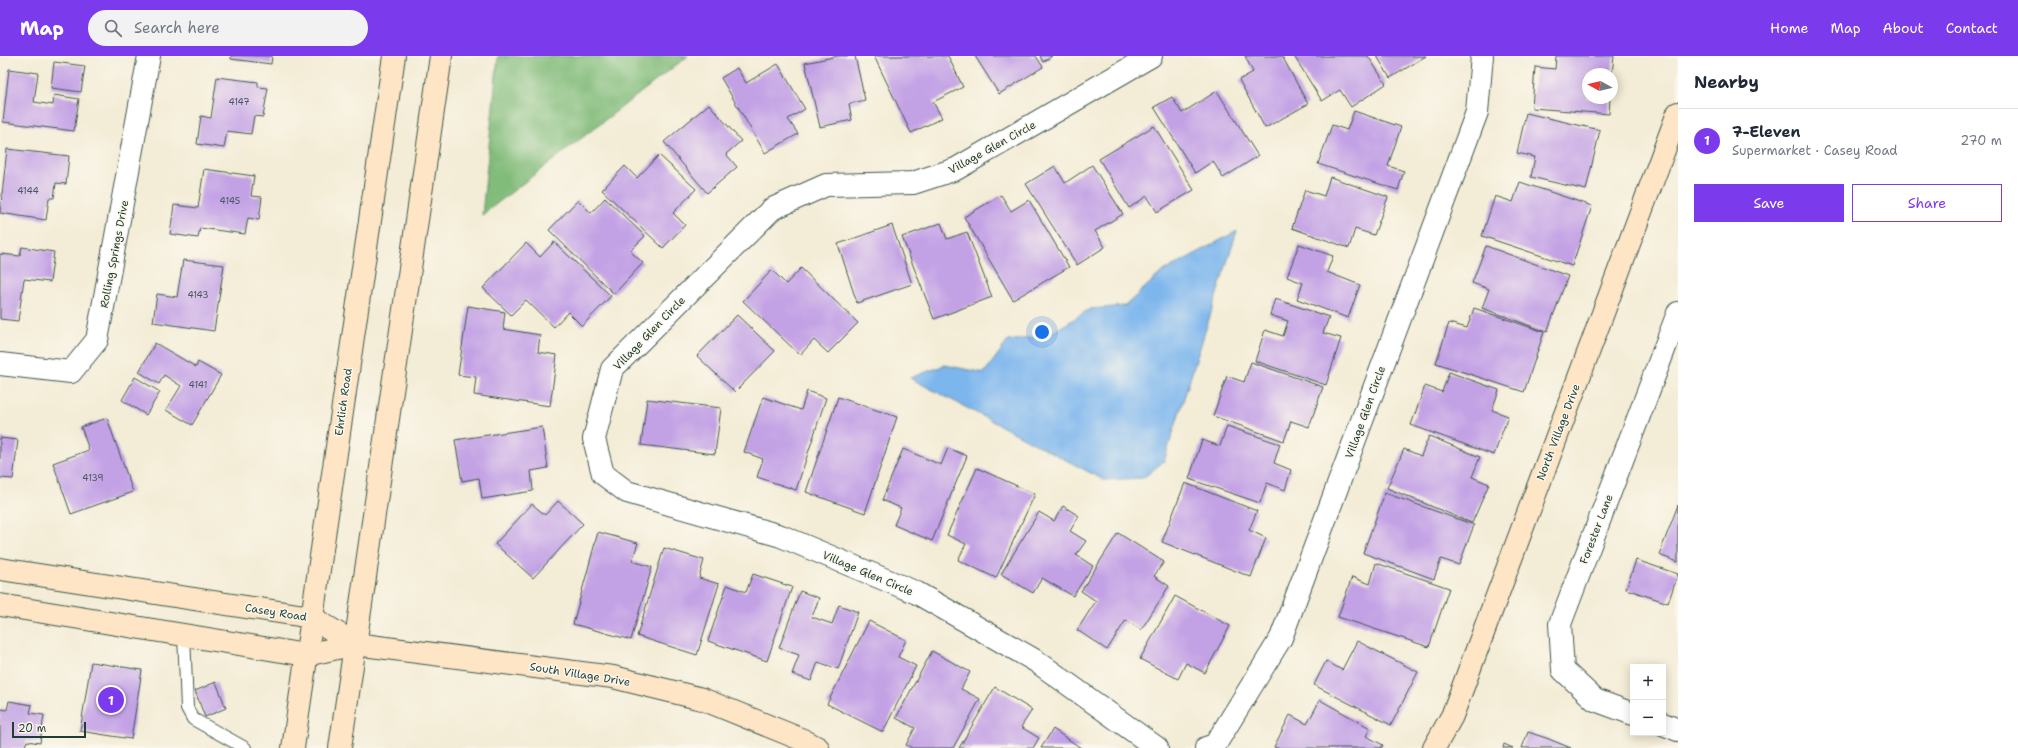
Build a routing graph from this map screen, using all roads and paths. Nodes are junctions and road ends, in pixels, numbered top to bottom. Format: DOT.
graph roads {
  1 [pos="149,56"];
  2 [pos="394,56"];
  3 [pos="441,56"];
  4 [pos="1152,56"];
  5 [pos="1482,56"];
  6 [pos="1678,113"];
  7 [pos="1678,313"];
  8 [pos="0,364"];
  9 [pos="0,569"];
  10 [pos="0,604"];
  11 [pos="311,617"];
  12 [pos="184,634"];
  13 [pos="355,644"];
  14 [pos="306,655"];
  15 [pos="1630,713"];
  16 [pos="1666,725"];
  17 [pos="1678,730"];
  18 [pos="245,748"];
  19 [pos="293,748"];
  20 [pos="340,748"];
  21 [pos="818,748"];
  22 [pos="1157,748"];
  23 [pos="1206,748"];
  24 [pos="1434,748"];
  1 -- 8 [label="street, Rolling Springs Drive"];
  2 -- 11 [label="street, Ehrlich Road"];
  3 -- 13 [label="street"];
  4 -- 22 [label="street, Village Glen Circle"];
  5 -- 23 [label="street, Village Glen Circle"];
  6 -- 24 [label="street, North Village Drive"];
  7 -- 15 [label="street, Forester Lane"];
  9 -- 11 [label="street, Casey Road"];
  10 -- 12 [label="street"];
  11 -- 13 [label="street, Casey Road"];
  11 -- 14 [label="street, Ehrlich Road"];
  12 -- 14 [label="street"];
  12 -- 18 [label="lane"];
  13 -- 14 [label="street"];
  13 -- 20 [label="street"];
  13 -- 21 [label="street, South Village Drive"];
  14 -- 19 [label="street, Ehrlich Road"];
  16 -- 17 [label="street"];
}
